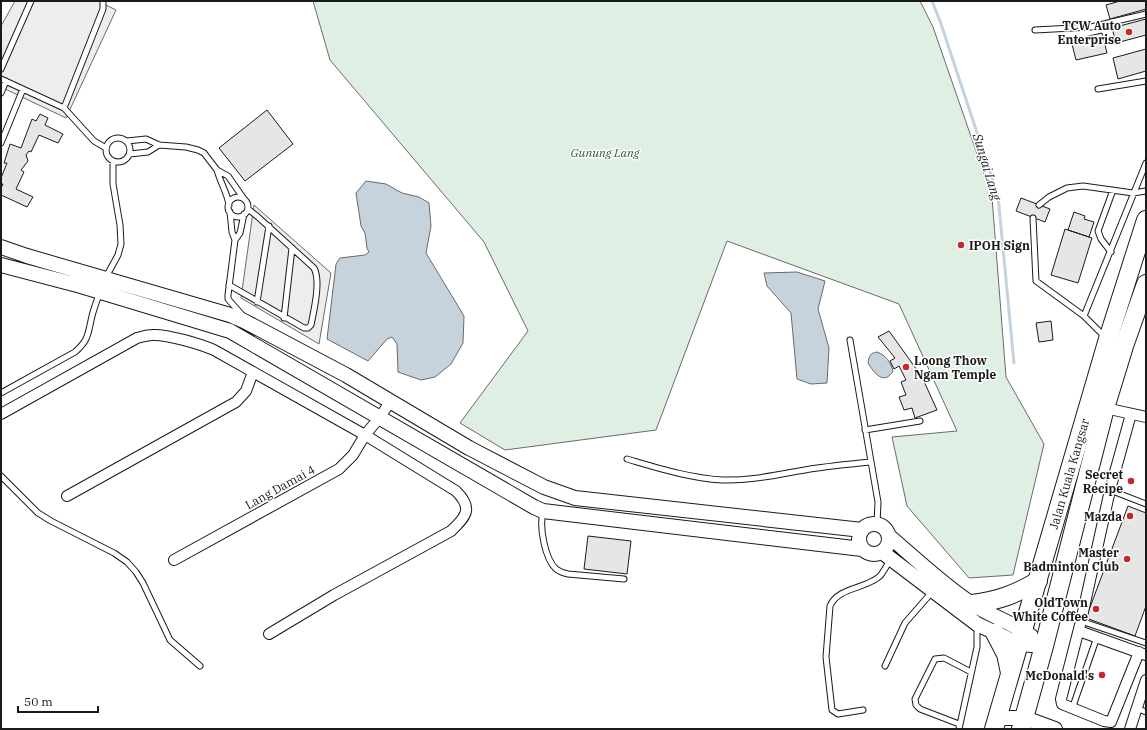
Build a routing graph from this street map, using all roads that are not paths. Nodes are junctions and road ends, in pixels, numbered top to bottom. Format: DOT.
graph roads {
  1 [pos="32,1"];
  2 [pos="103,1"];
  3 [pos="1146,14"];
  4 [pos="1035,30"];
  5 [pos="1,69"];
  6 [pos="3,80"];
  7 [pos="1146,81"];
  8 [pos="23,89"];
  9 [pos="1098,89"];
  10 [pos="1,93"];
  11 [pos="64,108"];
  12 [pos="127,141"];
  13 [pos="1,143"];
  14 [pos="159,145"];
  15 [pos="106,148"];
  16 [pos="130,154"];
  17 [pos="112,160"];
  18 [pos="1146,163"];
  19 [pos="217,170"];
  20 [pos="1113,190"];
  21 [pos="1146,191"];
  22 [pos="1133,193"];
  23 [pos="244,199"];
  24 [pos="229,204"];
  25 [pos="1039,205"];
  26 [pos="230,212"];
  27 [pos="246,212"];
  28 [pos="1033,218"];
  29 [pos="1146,220"];
  30 [pos="269,226"];
  31 [pos="235,240"];
  32 [pos="1,247"];
  33 [pos="292,248"];
  34 [pos="1111,252"];
  35 [pos="1,266"];
  36 [pos="1146,284"];
  37 [pos="103,285"];
  38 [pos="229,285"];
  39 [pos="257,302"];
  40 [pos="1084,316"];
  41 [pos="284,318"];
  42 [pos="244,321"];
  43 [pos="1108,339"];
  44 [pos="850,340"];
  45 [pos="253,372"];
  46 [pos="1,393"];
  47 [pos="390,402"];
  48 [pos="1105,408"];
  49 [pos="1,414"];
  50 [pos="1131,414"];
  51 [pos="1146,417"];
  52 [pos="380,418"];
  53 [pos="920,421"];
  54 [pos="865,430"];
  55 [pos="365,435"];
  56 [pos="627,459"];
  57 [pos="870,462"];
  58 [pos="1,476"];
  59 [pos="1110,490"];
  60 [pos="67,496"];
  61 [pos="1146,504"];
  62 [pos="543,511"];
  63 [pos="877,524"];
  64 [pos="862,530"];
  65 [pos="889,536"];
  66 [pos="862,549"];
  67 [pos="886,556"];
  68 [pos="174,560"];
  69 [pos="624,579"];
  70 [pos="1038,581"];
  71 [pos="932,591"];
  72 [pos="972,604"];
  73 [pos="976,624"];
  74 [pos="1080,626"];
  75 [pos="995,633"];
  76 [pos="269,634"];
  77 [pos="1021,637"];
  78 [pos="1096,637"];
  79 [pos="1146,643"];
  80 [pos="1044,646"];
  81 [pos="1142,653"];
  82 [pos="200,666"];
  83 [pos="884,666"];
  84 [pos="971,672"];
  85 [pos="1010,674"];
  86 [pos="1146,680"];
  87 [pos="1072,709"];
  88 [pos="863,710"];
  89 [pos="1141,710"];
  90 [pos="996,724"];
  91 [pos="1022,725"];
  92 [pos="959,727"];
  93 [pos="1055,729"];
  94 [pos="1130,729"];
  1 -- 5 [label="lane"];
  2 -- 11 [label="lane"];
  3 -- 4 [label="lane"];
  6 -- 8 [label="lane"];
  6 -- 10 [label="lane"];
  7 -- 9 [label="lane"];
  8 -- 11 [label="lane"];
  8 -- 13 [label="lane"];
  11 -- 15 [label="lane"];
  12 -- 14 [label="lane"];
  12 -- 15 [label="lane"];
  12 -- 16 [label="lane"];
  14 -- 16 [label="lane"];
  14 -- 19 [label="lane"];
  15 -- 17 [label="lane"];
  16 -- 17 [label="lane"];
  17 -- 37 [label="lane"];
  18 -- 22 [label="lane"];
  19 -- 23 [label="lane"];
  19 -- 24 [label="lane"];
  20 -- 22 [label="lane"];
  20 -- 25 [label="lane"];
  20 -- 34 [label="lane"];
  21 -- 22 [label="lane"];
  22 -- 34 [label="lane"];
  23 -- 24 [label="lane"];
  23 -- 27 [label="lane"];
  24 -- 26 [label="lane"];
  26 -- 27 [label="lane"];
  26 -- 31 [label="lane"];
  27 -- 30 [label="lane"];
  27 -- 31 [label="lane"];
  28 -- 40 [label="lane"];
  29 -- 43 [label="highway, Jalan Kuala Kangsar"];
  30 -- 33 [label="lane"];
  30 -- 39 [label="lane"];
  31 -- 38 [label="lane"];
  32 -- 37 [label="street"];
  33 -- 41 [label="lane"];
  33 -- 41 [label="lane"];
  34 -- 40 [label="lane"];
  35 -- 37 [label="street"];
  36 -- 48 [label="highway, Jalan Kuala Kangsar"];
  37 -- 42 [label="street"];
  37 -- 46 [label="lane"];
  37 -- 52 [label="street"];
  38 -- 39 [label="lane"];
  38 -- 42 [label="lane"];
  39 -- 41 [label="lane"];
  40 -- 43 [label="lane"];
  42 -- 47 [label="street"];
  43 -- 70 [label="highway, Jalan Kuala Kangsar"];
  44 -- 54 [label="lane"];
  45 -- 49 [label="street"];
  45 -- 55 [label="street"];
  45 -- 60 [label="street"];
  47 -- 52 [label="street, Lang Damai 4"];
  47 -- 64 [label="street"];
  48 -- 50 [label="street"];
  48 -- 80 [label="highway, Jalan Kuala Kangsar"];
  50 -- 51 [label="street"];
  50 -- 59 [label="street"];
  52 -- 55 [label="street, Lang Damai 4"];
  52 -- 62 [label="street"];
  53 -- 54 [label="lane"];
  54 -- 57 [label="lane"];
  55 -- 68 [label="street, Lang Damai 4"];
  55 -- 76 [label="street"];
  56 -- 57 [label="lane"];
  57 -- 63 [label="lane"];
  58 -- 82 [label="lane"];
  59 -- 61 [label="lane"];
  59 -- 74 [label="street"];
  62 -- 66 [label="street"];
  62 -- 69 [label="lane"];
  63 -- 64 [label="street"];
  63 -- 65 [label="street"];
  64 -- 66 [label="street"];
  65 -- 67 [label="street"];
  65 -- 72 [label="street"];
  66 -- 67 [label="street"];
  67 -- 71 [label="street"];
  67 -- 88 [label="lane"];
  70 -- 72 [label="highway"];
  70 -- 77 [label="highway, Jalan Kuala Kangsar"];
  71 -- 73 [label="street"];
  71 -- 83 [label="lane"];
  72 -- 77 [label="street"];
  73 -- 75 [label="street"];
  73 -- 84 [label="lane"];
  74 -- 78 [label="street"];
  74 -- 79 [label="lane"];
  74 -- 87 [label="street"];
  75 -- 77 [label="street"];
  75 -- 85 [label="highway"];
  77 -- 80 [label="street"];
  77 -- 85 [label="highway, Jalan Kuala Kangsar"];
  78 -- 81 [label="street"];
  78 -- 87 [label="lane"];
  80 -- 91 [label="highway, Jalan Kuala Kangsar"];
  81 -- 87 [label="street"];
  84 -- 92 [label="lane"];
  84 -- 92 [label="lane"];
  85 -- 90 [label="highway, Jalan Kuala Kangsar"];
  86 -- 89 [label="street"];
  89 -- 94 [label="street"];
  90 -- 91 [label="street"];
  91 -- 93 [label="street"];
}
